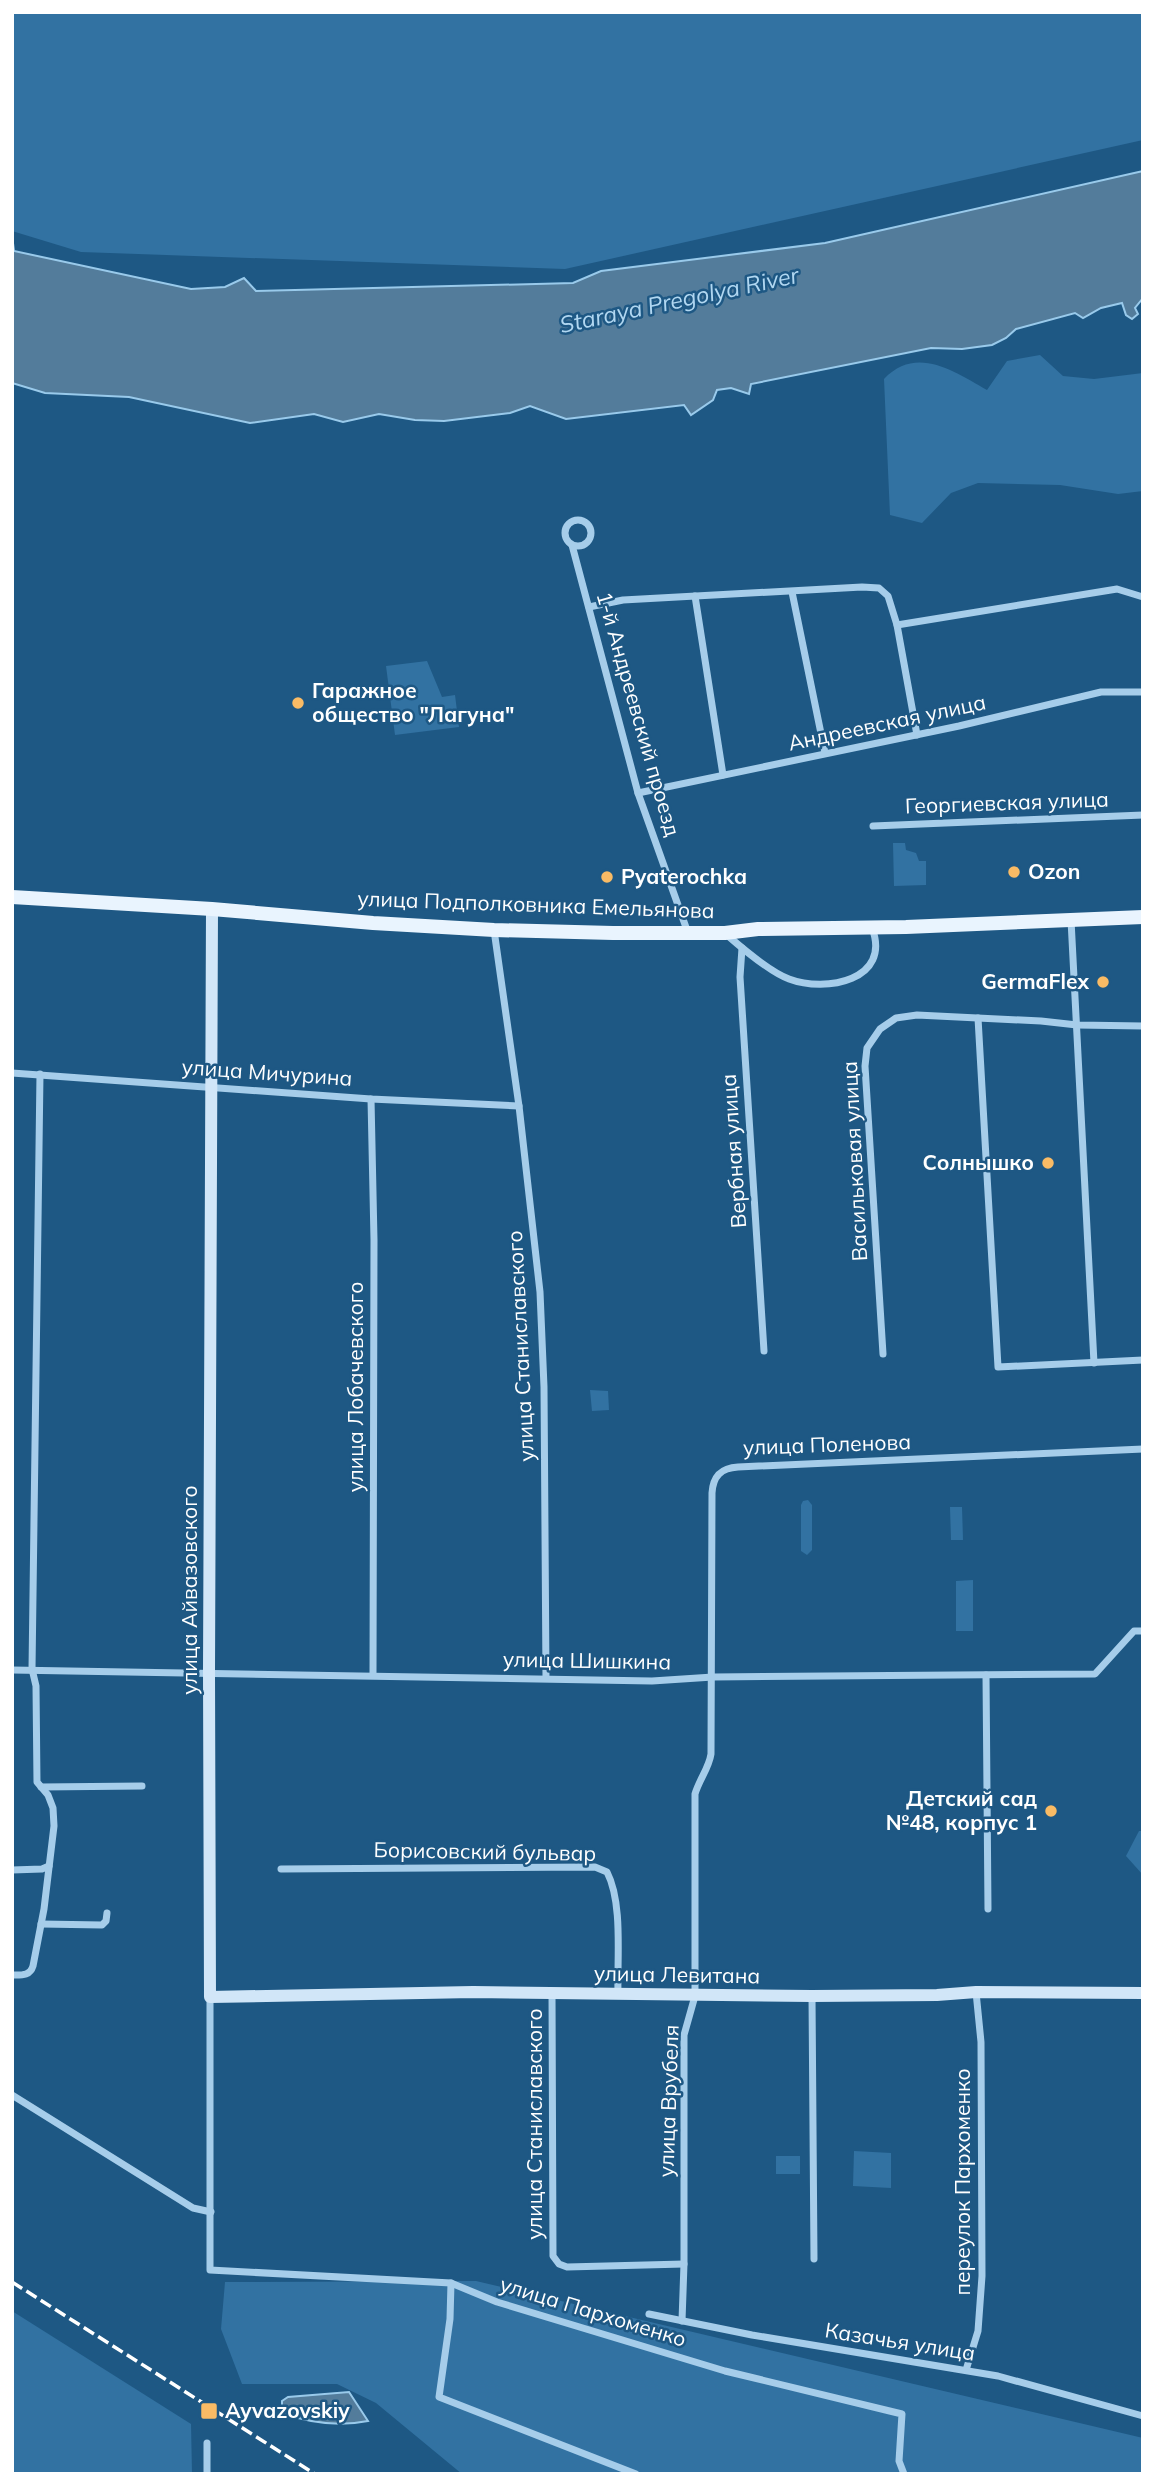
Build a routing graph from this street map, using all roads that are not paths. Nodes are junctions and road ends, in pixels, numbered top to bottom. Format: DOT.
graph roads {
  1 [pos="572,545"];
  2 [pos="792,592"];
  3 [pos="695,596"];
  4 [pos="1143,597"];
  5 [pos="589,607"];
  6 [pos="897,625"];
  7 [pos="1143,692"];
  8 [pos="917,735"];
  9 [pos="825,753"];
  10 [pos="723,775"];
  11 [pos="638,793"];
  12 [pos="1143,815"];
  13 [pos="873,827"];
  14 [pos="12,897"];
  15 [pos="212,909"];
  16 [pos="1143,917"];
  17 [pos="1071,920"];
  18 [pos="872,928"];
  19 [pos="494,930"];
  20 [pos="688,933"];
  21 [pos="725,933"];
  22 [pos="742,948"];
  23 [pos="978,1018"];
  24 [pos="1077,1026"];
  25 [pos="1143,1026"];
  26 [pos="12,1073"];
  27 [pos="40,1074"];
  28 [pos="212,1087"];
  29 [pos="371,1099"];
  30 [pos="519,1106"];
  31 [pos="764,1351"];
  32 [pos="883,1354"];
  33 [pos="1143,1360"];
  34 [pos="1094,1363"];
  35 [pos="1143,1449"];
  36 [pos="1143,1631"];
  37 [pos="12,1670"];
  38 [pos="32,1670"];
  39 [pos="209,1673"];
  40 [pos="373,1674"];
  41 [pos="986,1675"];
  42 [pos="713,1677"];
  43 [pos="546,1678"];
  44 [pos="142,1786"];
  45 [pos="41,1787"];
  46 [pos="49,1866"];
  47 [pos="281,1869"];
  48 [pos="12,1870"];
  49 [pos="988,1909"];
  50 [pos="107,1913"];
  51 [pos="41,1924"];
  52 [pos="12,1975"];
  53 [pos="976,1992"];
  54 [pos="552,1993"];
  55 [pos="618,1993"];
  56 [pos="1143,1993"];
  57 [pos="695,1996"];
  58 [pos="812,1996"];
  59 [pos="210,1997"];
  60 [pos="12,2095"];
  61 [pos="211,2212"];
  62 [pos="553,2256"];
  63 [pos="814,2259"];
  64 [pos="684,2264"];
  65 [pos="210,2270"];
  66 [pos="451,2283"];
  67 [pos="649,2314"];
  68 [pos="682,2321"];
  69 [pos="967,2370"];
  70 [pos="1143,2416"];
  71 [pos="207,2443"];
  72 [pos="207,2474"];
  73 [pos="636,2474"];
  74 [pos="904,2474"];
  1 -- 5 [label="street, 1-й Андреевский проезд"];
  2 -- 3 [label="street"];
  2 -- 6 [label="street"];
  2 -- 9 [label="street"];
  3 -- 5 [label="street"];
  3 -- 10 [label="street"];
  4 -- 6 [label="street"];
  5 -- 11 [label="street, 1-й Андреевский проезд"];
  6 -- 8 [label="street"];
  7 -- 8 [label="street, Андреевская улица"];
  8 -- 9 [label="street, Андреевская улица"];
  9 -- 10 [label="street, Андреевская улица"];
  10 -- 11 [label="street, Андреевская улица"];
  11 -- 20 [label="street, 1-й Андреевский проезд"];
  12 -- 13 [label="street, Георгиевская улица"];
  14 -- 15 [label="main road, улица Подполковника Емельянова"];
  15 -- 19 [label="main road, улица Подполковника Емельянова"];
  15 -- 28 [label="street, улица Айвазовского"];
  16 -- 17 [label="main road, улица Подполковника Емельянова"];
  17 -- 18 [label="main road, улица Подполковника Емельянова"];
  17 -- 24 [label="street"];
  18 -- 21 [label="main road, улица Подполковника Емельянова"];
  18 -- 22 [label="street"];
  19 -- 20 [label="main road, улица Подполковника Емельянова"];
  19 -- 30 [label="street, улица Станиславского"];
  20 -- 21 [label="main road, улица Подполковника Емельянова"];
  21 -- 22 [label="street"];
  22 -- 31 [label="street, Вербная улица"];
  23 -- 24 [label="street, Васильковая улица"];
  23 -- 32 [label="street, Васильковая улица"];
  23 -- 34 [label="street"];
  24 -- 25 [label="street, Васильковая улица"];
  24 -- 34 [label="street"];
  26 -- 27 [label="street, улица Мичурина"];
  27 -- 28 [label="street, улица Мичурина"];
  27 -- 38 [label="street"];
  28 -- 29 [label="street, улица Мичурина"];
  28 -- 39 [label="street, улица Айвазовского"];
  29 -- 30 [label="street, улица Мичурина"];
  29 -- 40 [label="street, улица Лобачевского"];
  30 -- 43 [label="street, улица Станиславского"];
  33 -- 34 [label="street"];
  35 -- 42 [label="street, улица Поленова"];
  36 -- 41 [label="street, улица Шишкина"];
  37 -- 38 [label="street, улица Шишкина"];
  38 -- 39 [label="street, улица Шишкина"];
  38 -- 45 [label="street"];
  39 -- 40 [label="street, улица Шишкина"];
  39 -- 59 [label="street, улица Айвазовского"];
  40 -- 43 [label="street, улица Шишкина"];
  41 -- 42 [label="street, улица Шишкина"];
  41 -- 49 [label="street"];
  42 -- 43 [label="street, улица Шишкина"];
  42 -- 57 [label="street, улица Врубеля"];
  44 -- 45 [label="street"];
  45 -- 46 [label="street"];
  46 -- 48 [label="street"];
  46 -- 51 [label="street"];
  47 -- 55 [label="street, Борисовский бульвар"];
  50 -- 51 [label="street"];
  51 -- 52 [label="street"];
  53 -- 56 [label="street, улица Левитана"];
  53 -- 58 [label="street, улица Левитана"];
  53 -- 69 [label="street, переулок Пархоменко"];
  54 -- 55 [label="street, улица Левитана"];
  54 -- 59 [label="street, улица Левитана"];
  54 -- 62 [label="street, улица Станиславского"];
  55 -- 57 [label="street, улица Левитана"];
  57 -- 58 [label="street, улица Левитана"];
  57 -- 64 [label="street, улица Врубеля"];
  58 -- 63 [label="street"];
  59 -- 61 [label="street, улица Айвазовского"];
  60 -- 61 [label="street"];
  61 -- 65 [label="street, улица Айвазовского"];
  62 -- 64 [label="street, улица Пархоменко"];
  64 -- 68 [label="street, улица Врубеля"];
  65 -- 66 [label="street, улица Пархоменко"];
  66 -- 73 [label="street"];
  66 -- 74 [label="street, улица Пархоменко"];
  67 -- 68 [label="street, Казачья улица"];
  68 -- 69 [label="street, Казачья улица"];
  69 -- 70 [label="street, Казачья улица"];
  71 -- 72 [label="street"];
}
